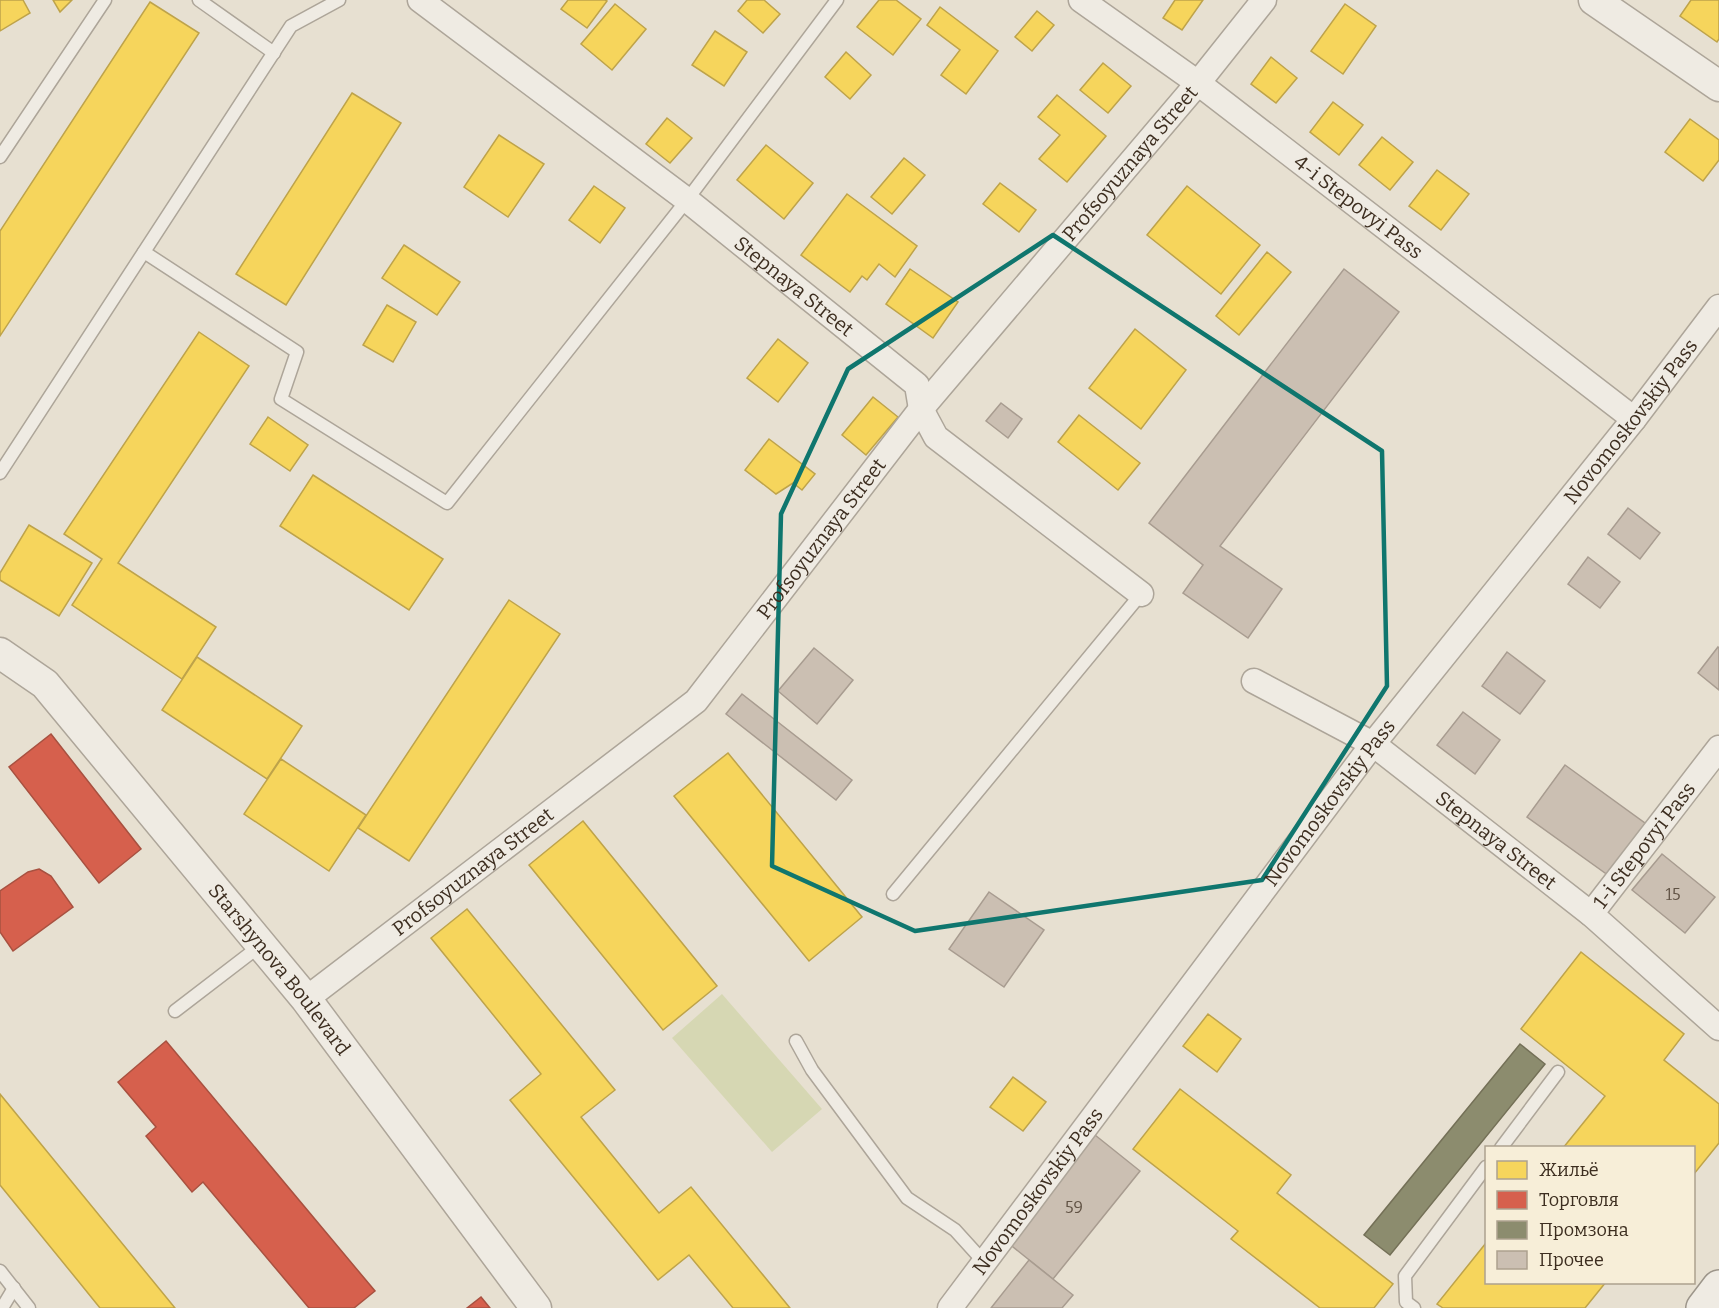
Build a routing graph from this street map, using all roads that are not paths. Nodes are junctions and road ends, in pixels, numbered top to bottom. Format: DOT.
graph roads {
  1 [pos="105,0"];
  2 [pos="199,0"];
  3 [pos="339,0"];
  4 [pos="420,0"];
  5 [pos="837,0"];
  6 [pos="1082,0"];
  7 [pos="1264,0"];
  8 [pos="1594,0"];
  9 [pos="274,53"];
  10 [pos="1198,83"];
  11 [pos="1719,86"];
  12 [pos="0,157"];
  13 [pos="687,200"];
  14 [pos="144,252"];
  15 [pos="1719,307"];
  16 [pos="921,409"];
  17 [pos="1634,419"];
  18 [pos="0,473"];
  19 [pos="1141,594"];
  20 [pos="0,653"];
  21 [pos="1254,681"];
  22 [pos="1373,744"];
  23 [pos="1719,748"];
  24 [pos="893,894"];
  25 [pos="1591,914"];
  26 [pos="261,945"];
  27 [pos="306,999"];
  28 [pos="175,1011"];
  29 [pos="1719,1028"];
  30 [pos="796,1041"];
  31 [pos="1558,1072"];
  32 [pos="1502,1146"];
  33 [pos="1485,1168"];
  34 [pos="984,1262"];
  35 [pos="0,1271"];
  36 [pos="1719,1287"];
  37 [pos="14,1288"];
  38 [pos="2,1308"];
  39 [pos="29,1308"];
  40 [pos="536,1308"];
  41 [pos="950,1308"];
  42 [pos="1414,1308"];
  43 [pos="1703,1308"];
  1 -- 12 [label="lane"];
  2 -- 9 [label="lane"];
  3 -- 9 [label="lane"];
  4 -- 13 [label="street, Stepnaya Street"];
  5 -- 13 [label="lane"];
  6 -- 10 [label="street, 4-i Stepovyi Pass"];
  7 -- 10 [label="street, Profsoyuznaya Street"];
  8 -- 11 [label="street"];
  9 -- 14 [label="lane"];
  10 -- 16 [label="street, Profsoyuznaya Street"];
  10 -- 17 [label="street, 4-i Stepovyi Pass"];
  13 -- 14 [label="lane"];
  13 -- 16 [label="street, Stepnaya Street"];
  14 -- 18 [label="lane"];
  15 -- 17 [label="street, Novomoskovskiy Pass"];
  16 -- 19 [label="street, Stepnaya Street"];
  16 -- 27 [label="street, Profsoyuznaya Street"];
  17 -- 22 [label="street, Novomoskovskiy Pass"];
  19 -- 24 [label="lane"];
  20 -- 26 [label="street, Starshynova Boulevard"];
  21 -- 22 [label="street, Stepnaya Street"];
  22 -- 25 [label="street, Stepnaya Street"];
  22 -- 34 [label="street, Novomoskovskiy Pass"];
  23 -- 25 [label="street, 1-i Stepovyi Pass"];
  25 -- 29 [label="street, Stepnaya Street"];
  26 -- 27 [label="street, Starshynova Boulevard"];
  26 -- 28 [label="lane"];
  27 -- 40 [label="street, Starshynova Boulevard"];
  30 -- 34 [label="lane"];
  31 -- 32 [label="lane"];
  33 -- 42 [label="lane"];
  34 -- 41 [label="street, Novomoskovskiy Pass"];
  35 -- 37 [label="lane"];
  36 -- 43 [label="main road"];
  37 -- 38 [label="lane"];
  37 -- 39 [label="lane"];
}
